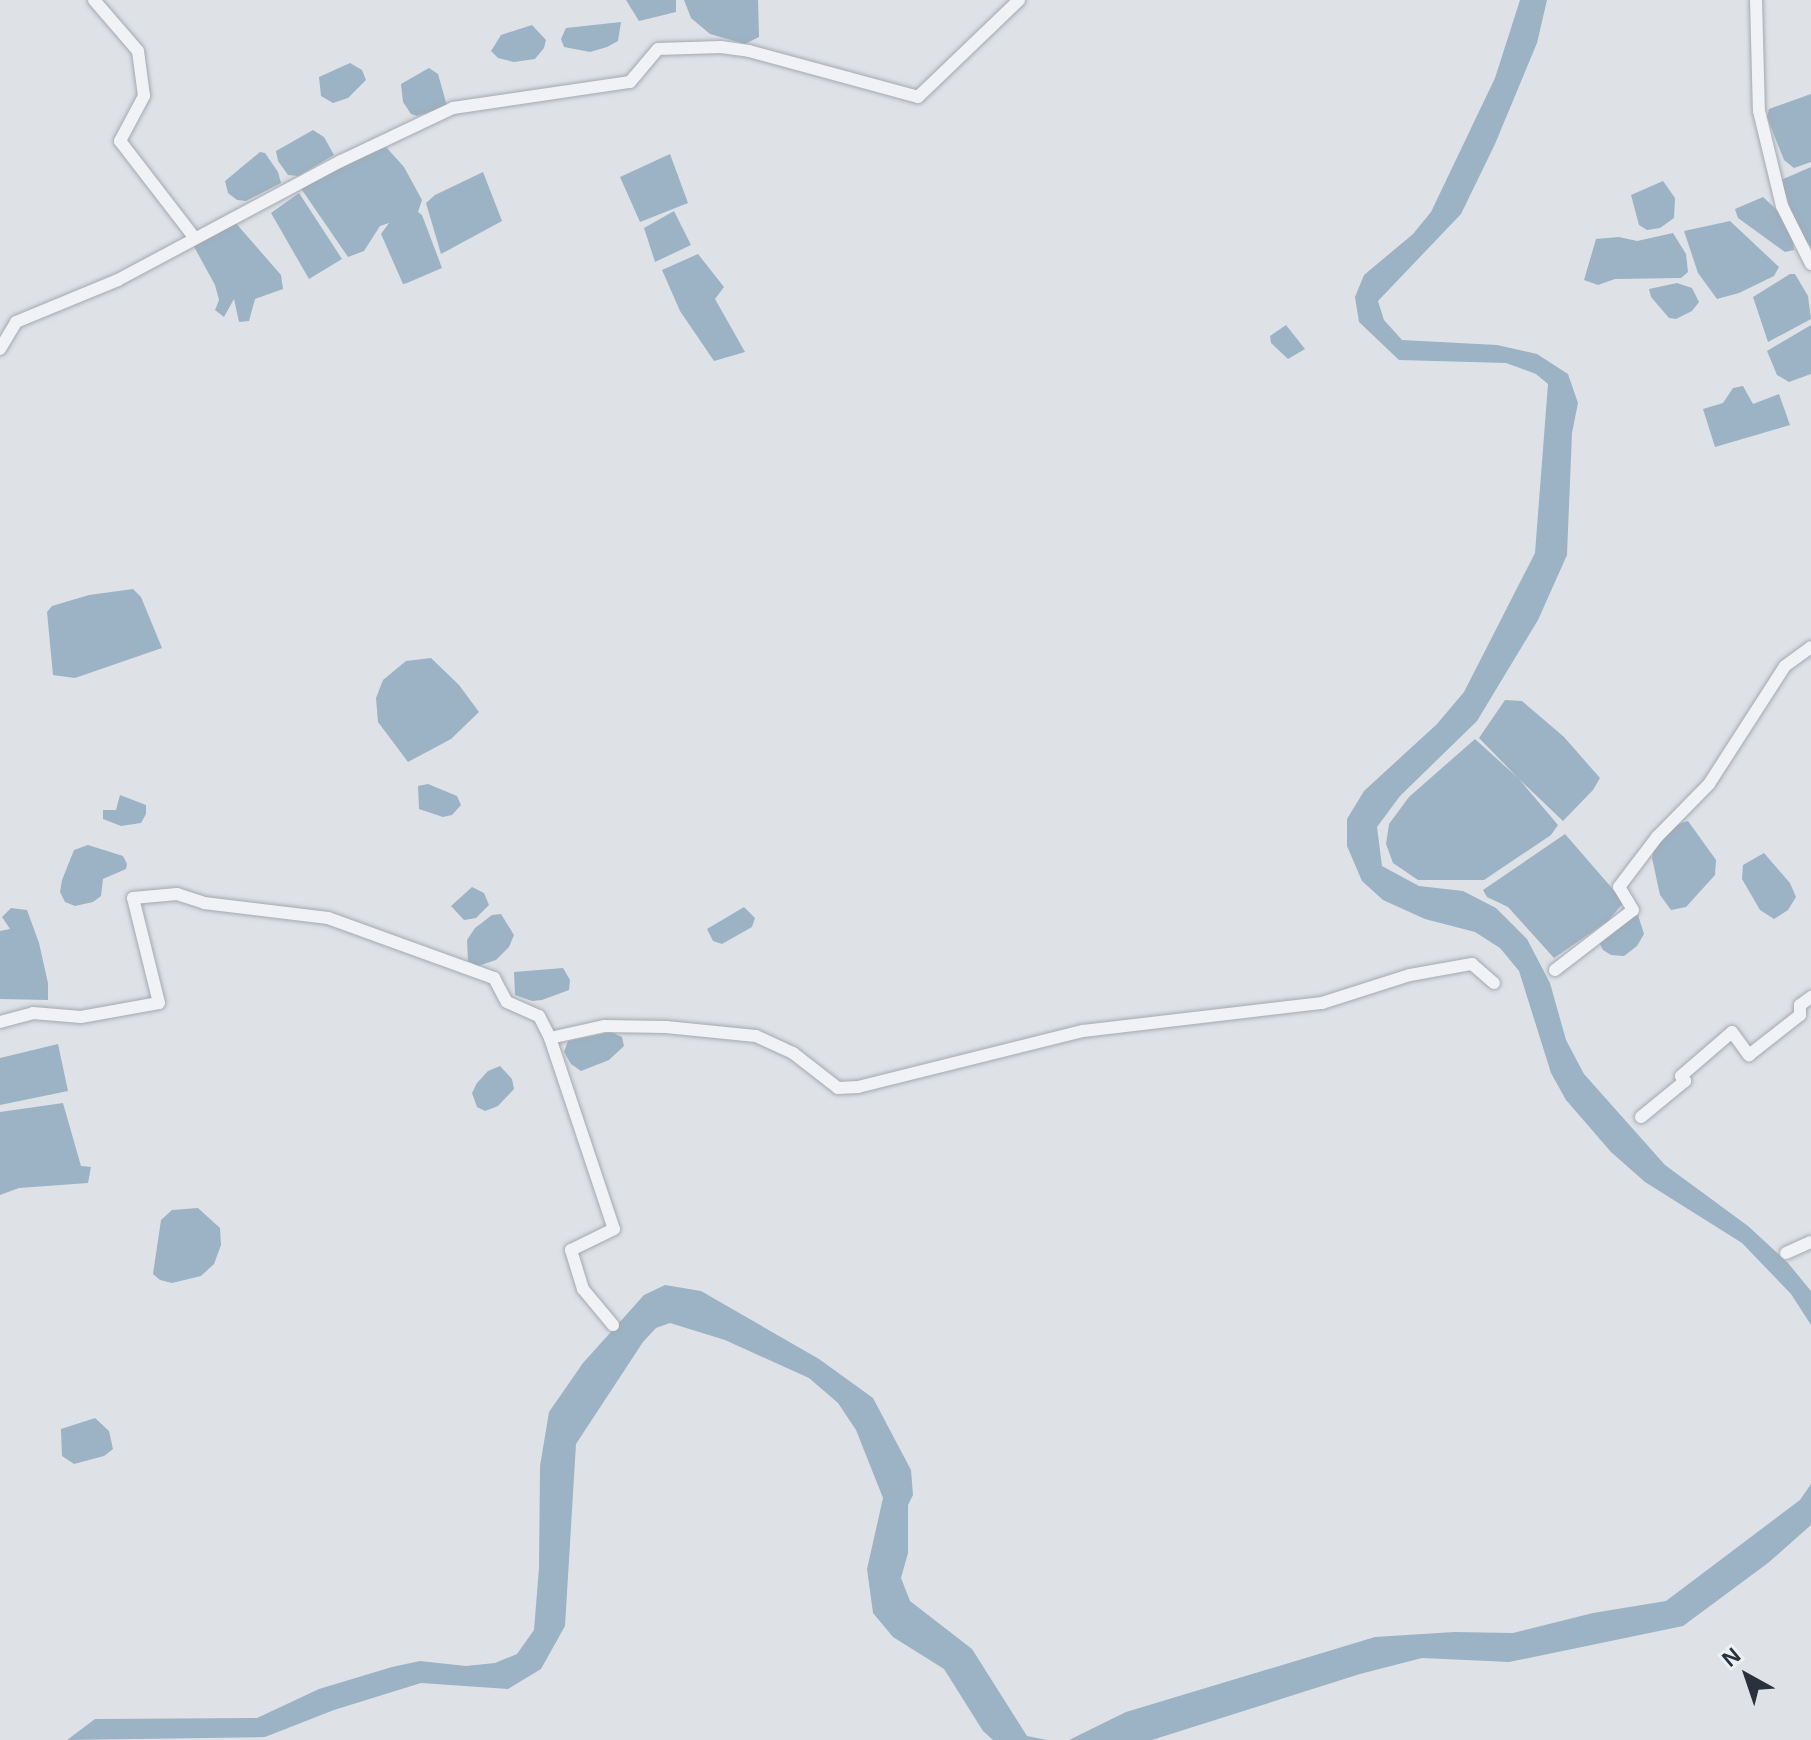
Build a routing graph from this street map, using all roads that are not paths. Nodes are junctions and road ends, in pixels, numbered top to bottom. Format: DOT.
graph roads {
  1 [pos="94,0"];
  2 [pos="1019,0"];
  3 [pos="1756,0"];
  4 [pos="194,237"];
  5 [pos="1811,264"];
  6 [pos="0,349"];
  7 [pos="1811,647"];
  8 [pos="1555,970"];
  9 [pos="1494,983"];
  10 [pos="1811,997"];
  11 [pos="0,1022"];
  12 [pos="550,1038"];
  13 [pos="1641,1117"];
  14 [pos="1811,1242"];
  15 [pos="1786,1253"];
  16 [pos="613,1325"];
  1 -- 4 [label="street"];
  2 -- 4 [label="street"];
  3 -- 5 [label="street"];
  4 -- 6 [label="street"];
  7 -- 8 [label="street"];
  9 -- 12 [label="street"];
  10 -- 13 [label="street"];
  11 -- 12 [label="street"];
  12 -- 16 [label="street"];
  14 -- 15 [label="street"];
}
